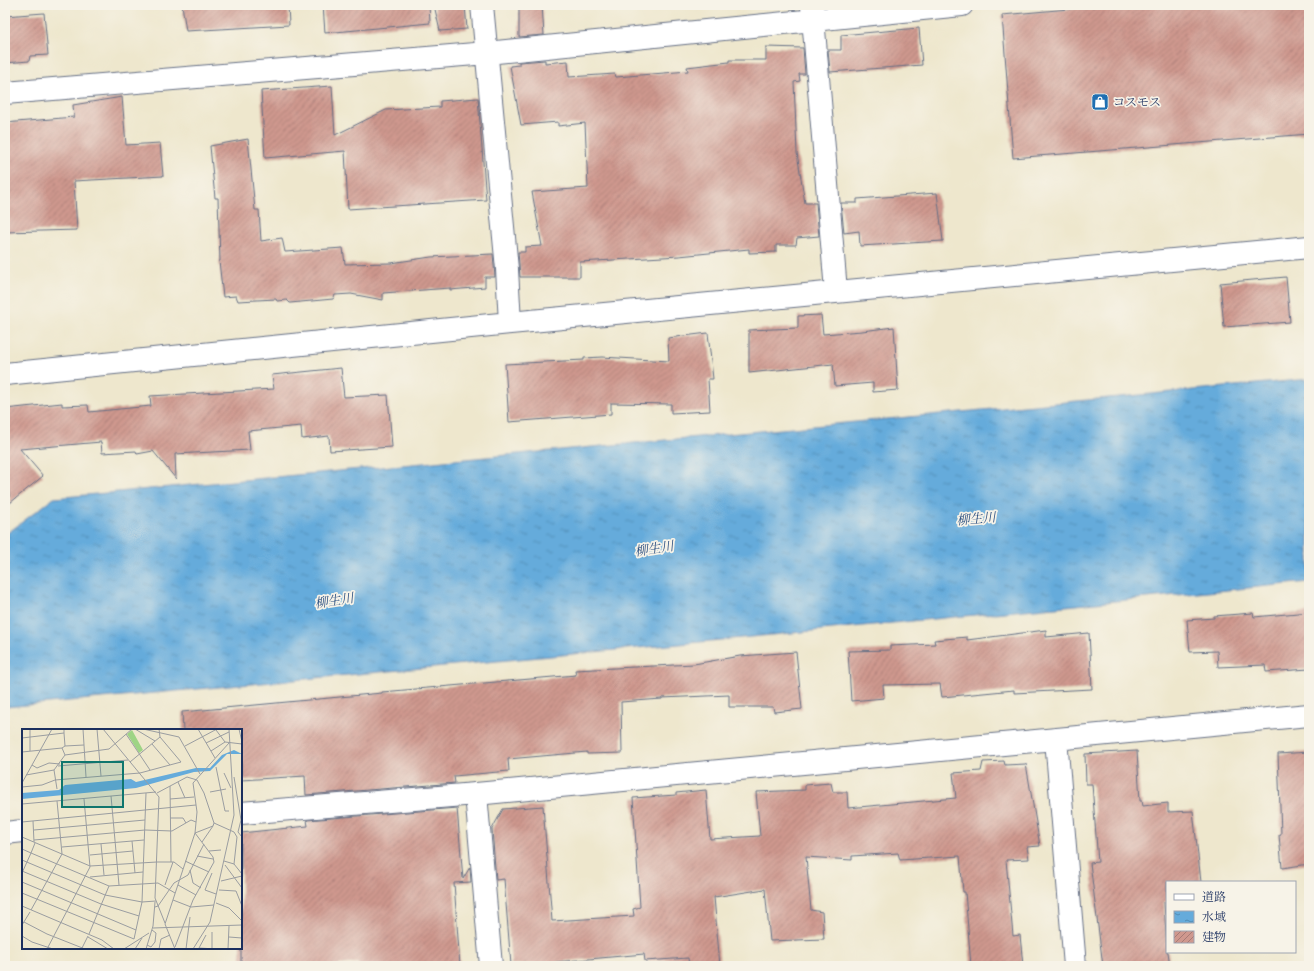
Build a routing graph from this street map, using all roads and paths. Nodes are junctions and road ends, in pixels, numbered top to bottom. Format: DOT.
graph roads {
  1 [pos="482,5"];
  2 [pos="962,5"];
  3 [pos="813,13"];
  4 [pos="487,53"];
  5 [pos="5,93"];
  6 [pos="1309,247"];
  7 [pos="836,291"];
  8 [pos="510,323"];
  9 [pos="5,374"];
  10 [pos="1309,715"];
  11 [pos="1056,739"];
  12 [pos="476,794"];
  13 [pos="242,813"];
  14 [pos="22,831"];
  15 [pos="5,833"];
  16 [pos="491,966"];
  17 [pos="1075,966"];
  1 -- 4 [label="street"];
  2 -- 3 [label="street"];
  3 -- 4 [label="street"];
  3 -- 7 [label="street"];
  4 -- 5 [label="street"];
  4 -- 8 [label="street"];
  6 -- 7 [label="street"];
  7 -- 8 [label="street"];
  8 -- 9 [label="street"];
  10 -- 11 [label="street"];
  11 -- 12 [label="street"];
  11 -- 17 [label="street"];
  12 -- 13 [label="street"];
  12 -- 16 [label="street"];
  14 -- 15 [label="street"];
}
